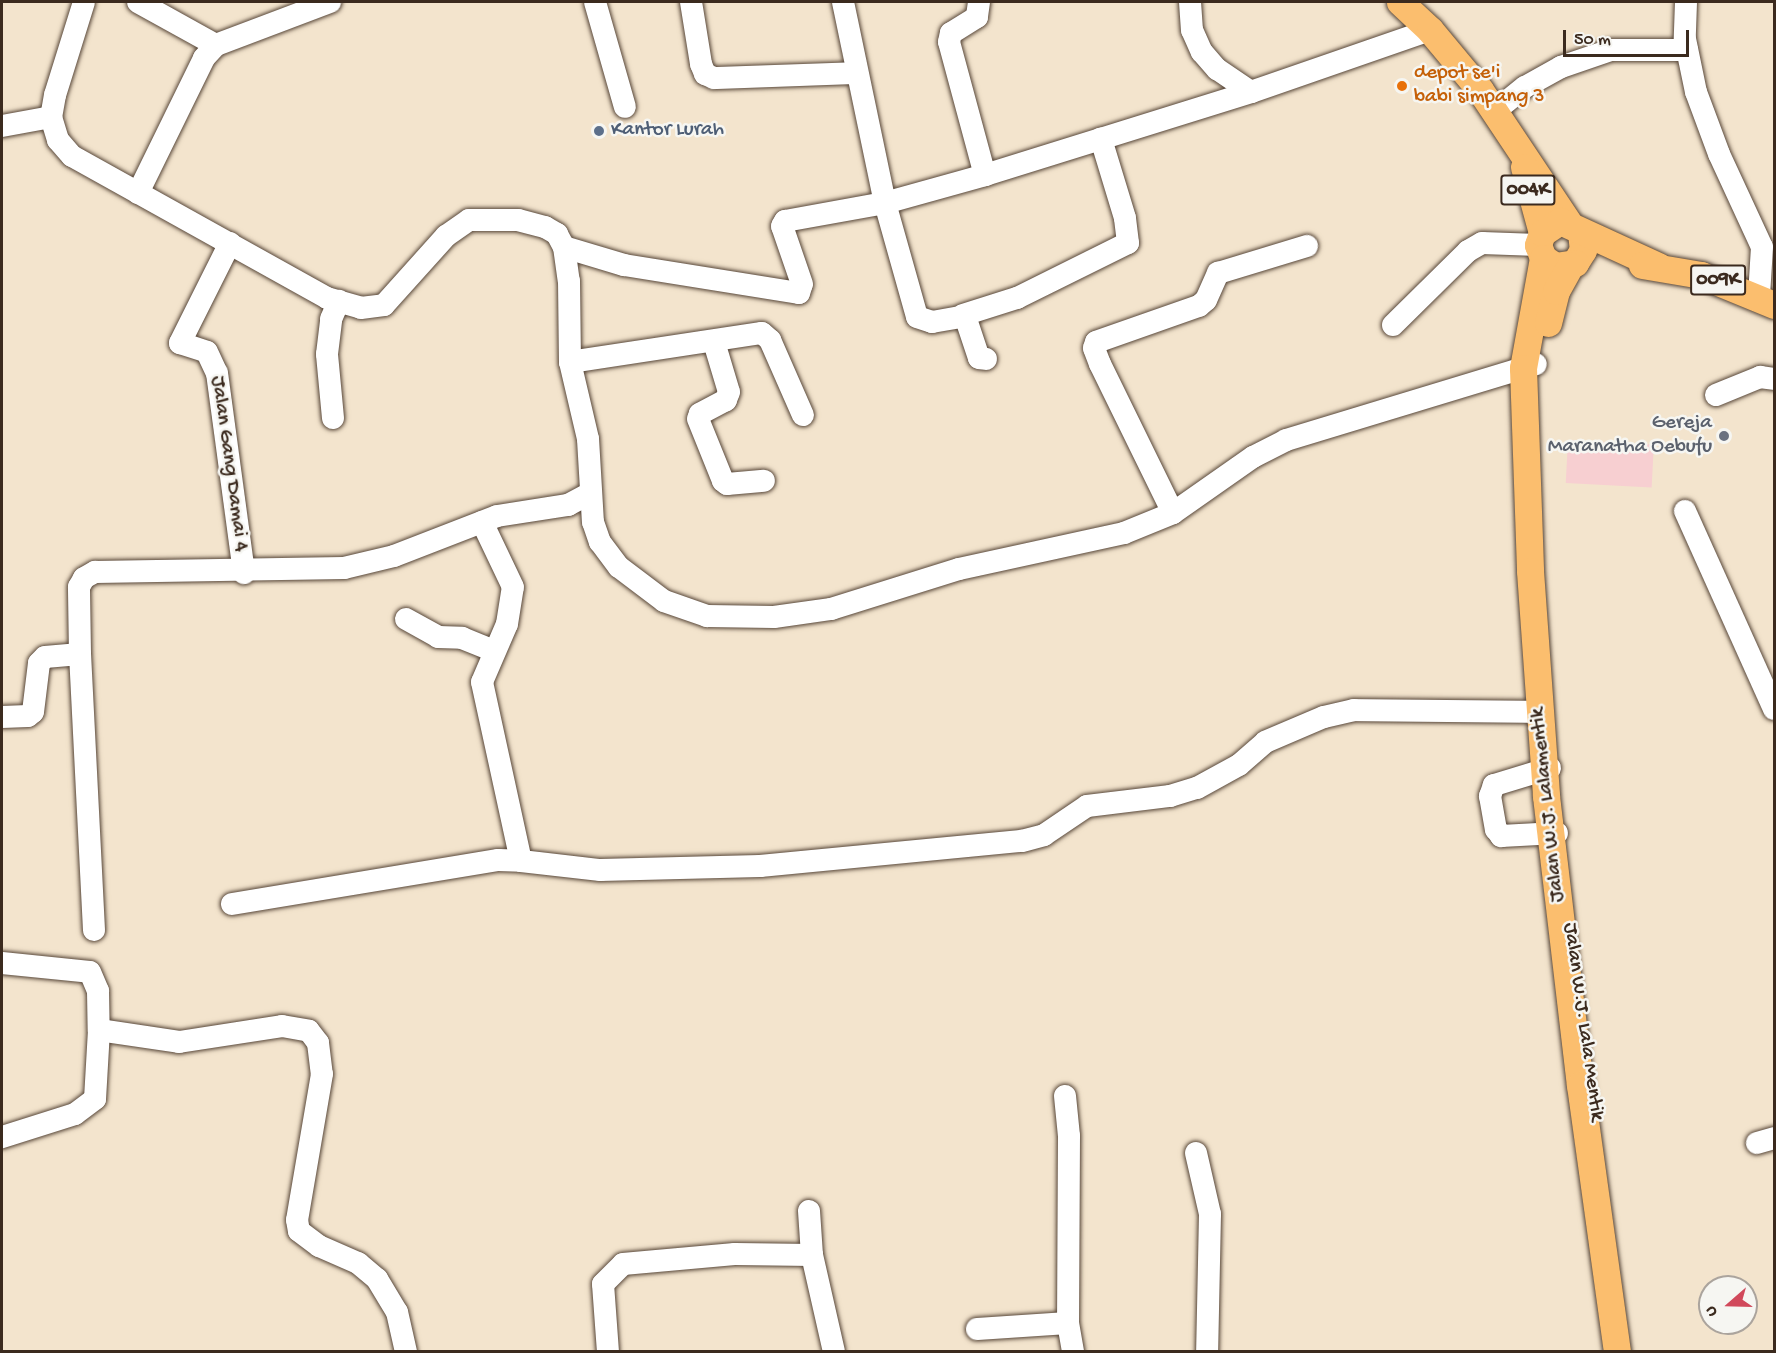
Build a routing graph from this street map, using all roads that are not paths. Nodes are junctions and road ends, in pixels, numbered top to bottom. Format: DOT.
graph roads {
  1 [pos="84,2"];
  2 [pos="138,2"];
  3 [pos="330,2"];
  4 [pos="595,2"];
  5 [pos="691,2"];
  6 [pos="843,2"];
  7 [pos="979,2"];
  8 [pos="1191,2"];
  9 [pos="1400,2"];
  10 [pos="1686,2"];
  11 [pos="1430,30"];
  12 [pos="216,45"];
  13 [pos="1687,50"];
  14 [pos="857,73"];
  15 [pos="1251,92"];
  16 [pos="625,107"];
  17 [pos="1495,111"];
  18 [pos="51,117"];
  19 [pos="2,126"];
  20 [pos="1101,139"];
  21 [pos="1520,145"];
  22 [pos="985,175"];
  23 [pos="138,193"];
  24 [pos="885,202"];
  25 [pos="1574,227"];
  26 [pos="230,243"];
  27 [pos="1541,245"];
  28 [pos="1307,246"];
  29 [pos="564,247"];
  30 [pos="1575,262"];
  31 [pos="1658,266"];
  32 [pos="1767,301"];
  33 [pos="339,302"];
  34 [pos="963,315"];
  35 [pos="1393,326"];
  36 [pos="714,342"];
  37 [pos="986,359"];
  38 [pos="570,362"];
  39 [pos="1529,366"];
  40 [pos="1774,379"];
  41 [pos="1716,395"];
  42 [pos="803,415"];
  43 [pos="333,418"];
  44 [pos="764,481"];
  45 [pos="591,493"];
  46 [pos="1685,511"];
  47 [pos="1173,513"];
  48 [pos="482,522"];
  49 [pos="244,573"];
  50 [pos="406,619"];
  51 [pos="494,651"];
  52 [pos="80,654"];
  53 [pos="1774,709"];
  54 [pos="1540,712"];
  55 [pos="2,717"];
  56 [pos="1547,769"];
  57 [pos="1553,832"];
  58 [pos="521,861"];
  59 [pos="232,904"];
  60 [pos="94,930"];
  61 [pos="2,963"];
  62 [pos="99,1030"];
  63 [pos="1065,1096"];
  64 [pos="2,1137"];
  65 [pos="1196,1153"];
  66 [pos="809,1211"];
  67 [pos="812,1255"];
  68 [pos="1068,1323"];
  69 [pos="977,1329"];
  70 [pos="406,1352"];
  71 [pos="608,1352"];
  72 [pos="834,1352"];
  73 [pos="1073,1352"];
  74 [pos="1207,1352"];
  75 [pos="1617,1352"];
  76 [pos="1629,1352"];
  1 -- 18 [label="street"];
  2 -- 12 [label="street"];
  3 -- 12 [label="street"];
  4 -- 16 [label="street"];
  5 -- 14 [label="street"];
  6 -- 14 [label="street"];
  7 -- 22 [label="street"];
  8 -- 15 [label="street"];
  9 -- 11 [label="main road, 004K"];
  10 -- 13 [label="street"];
  11 -- 15 [label="street"];
  11 -- 17 [label="main road, 004K"];
  12 -- 23 [label="street"];
  13 -- 17 [label="street"];
  13 -- 32 [label="street"];
  14 -- 24 [label="street"];
  15 -- 20 [label="street"];
  17 -- 21 [label="main road, 004K"];
  18 -- 19 [label="street"];
  18 -- 23 [label="street"];
  20 -- 22 [label="street"];
  20 -- 34 [label="street"];
  21 -- 25 [label="main road, 004K"];
  21 -- 27 [label="main road, 004K"];
  22 -- 24 [label="street"];
  23 -- 26 [label="street"];
  24 -- 29 [label="street"];
  24 -- 34 [label="street"];
  25 -- 27 [label="main road"];
  25 -- 30 [label="main road"];
  25 -- 31 [label="main road, 009K"];
  26 -- 33 [label="street"];
  26 -- 49 [label="street, Jalan Gang Damai 4"];
  27 -- 30 [label="main road"];
  27 -- 35 [label="street"];
  27 -- 39 [label="main road, Jalan W.J. Lalamentik"];
  28 -- 47 [label="street"];
  29 -- 33 [label="street"];
  29 -- 38 [label="street"];
  30 -- 31 [label="main road, 009K"];
  30 -- 39 [label="main road, Jalan W.J. Lala Mentik"];
  31 -- 32 [label="main road, 009K"];
  33 -- 43 [label="street"];
  34 -- 37 [label="street"];
  36 -- 38 [label="street"];
  36 -- 42 [label="street"];
  36 -- 44 [label="street"];
  38 -- 45 [label="street"];
  39 -- 47 [label="street"];
  39 -- 54 [label="main road, Jalan W.J. Lalamentik"];
  39 -- 56 [label="main road, Jalan W.J. Lala Mentik"];
  40 -- 41 [label="street"];
  45 -- 47 [label="street"];
  45 -- 48 [label="street"];
  46 -- 53 [label="street"];
  48 -- 49 [label="street"];
  48 -- 51 [label="street"];
  49 -- 52 [label="street"];
  50 -- 51 [label="street"];
  51 -- 58 [label="street"];
  52 -- 55 [label="street"];
  52 -- 60 [label="street"];
  54 -- 56 [label="main road, Jalan W.J. Lalamentik"];
  54 -- 58 [label="street"];
  56 -- 57 [label="main road, Jalan W.J. Lala Mentik"];
  56 -- 57 [label="street"];
  57 -- 75 [label="main road, Jalan W.J. Lalamentik"];
  57 -- 76 [label="main road, Jalan W.J. Lala Mentik"];
  58 -- 59 [label="street"];
  61 -- 62 [label="street"];
  62 -- 64 [label="street"];
  62 -- 70 [label="street"];
  63 -- 68 [label="street"];
  65 -- 74 [label="street"];
  66 -- 67 [label="street"];
  67 -- 71 [label="street"];
  67 -- 72 [label="street"];
  68 -- 69 [label="street"];
  68 -- 73 [label="street"];
}
